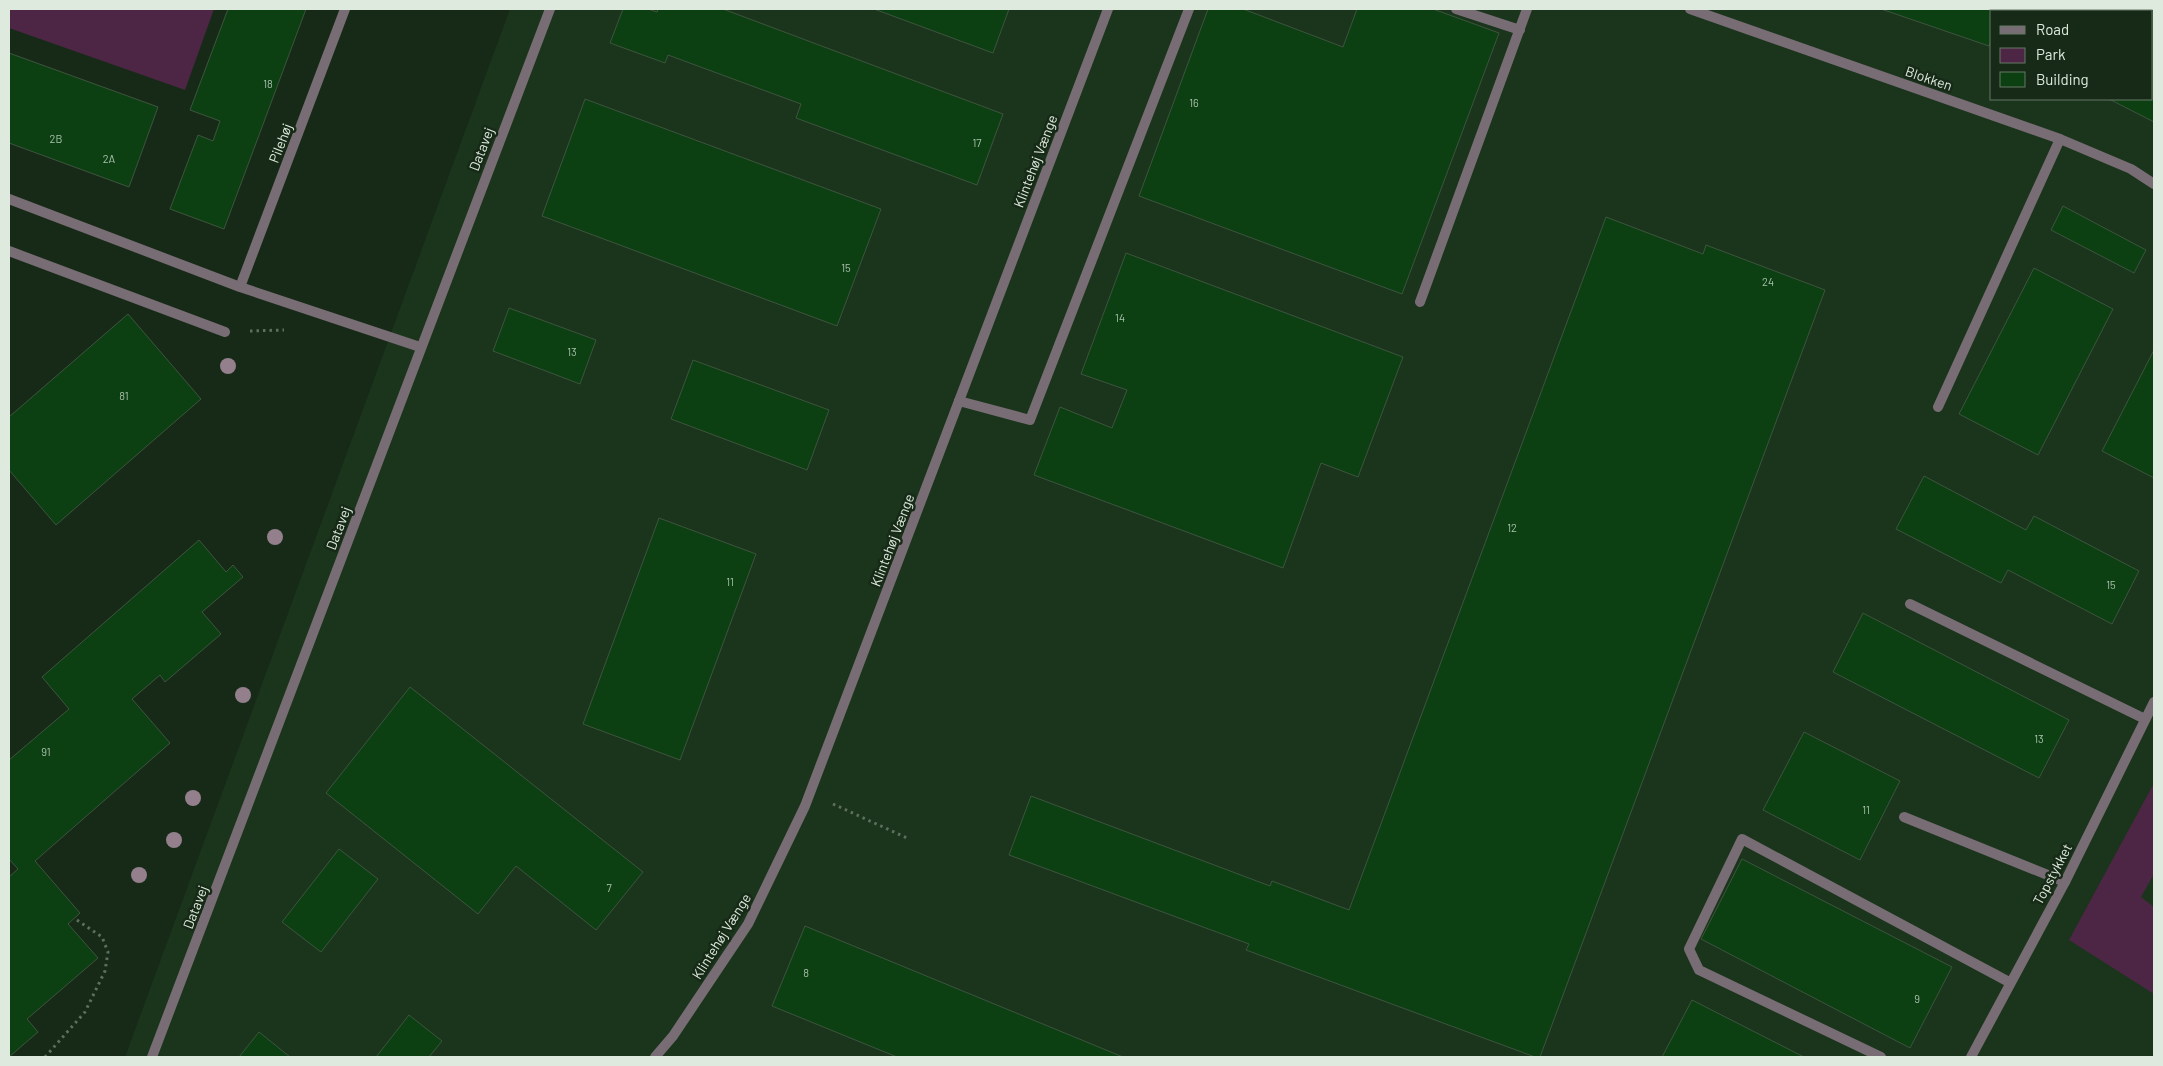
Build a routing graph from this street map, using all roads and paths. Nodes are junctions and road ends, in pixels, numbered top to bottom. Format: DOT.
graph roads {
  1 [pos="345,9"];
  2 [pos="550,9"];
  3 [pos="1108,9"];
  4 [pos="1189,9"];
  5 [pos="1456,9"];
  6 [pos="1527,9"];
  7 [pos="1690,9"];
  8 [pos="1520,30"];
  9 [pos="2060,139"];
  10 [pos="2154,184"];
  11 [pos="9,199"];
  12 [pos="9,251"];
  13 [pos="240,287"];
  14 [pos="1420,302"];
  15 [pos="225,332"];
  16 [pos="420,347"];
  17 [pos="959,400"];
  18 [pos="1938,407"];
  19 [pos="1910,604"];
  20 [pos="2154,702"];
  21 [pos="2145,719"];
  22 [pos="845,810"];
  23 [pos="1904,817"];
  24 [pos="907,838"];
  25 [pos="2064,882"];
  26 [pos="74,918"];
  27 [pos="2009,982"];
  28 [pos="45,1057"];
  29 [pos="152,1057"];
  30 [pos="655,1057"];
  31 [pos="1880,1057"];
  32 [pos="1971,1057"];
  1 -- 13 [label="street, Pilehøj"];
  2 -- 16 [label="street, Datavej"];
  3 -- 17 [label="street, Klintehøj Vænge"];
  4 -- 17 [label="street"];
  5 -- 8 [label="street"];
  6 -- 8 [label="street"];
  7 -- 9 [label="street, Blokken"];
  8 -- 14 [label="street"];
  9 -- 10 [label="street, Blokken"];
  9 -- 18 [label="street"];
  11 -- 13 [label="street"];
  12 -- 15 [label="street"];
  13 -- 16 [label="street"];
  16 -- 29 [label="street, Datavej"];
  17 -- 30 [label="street, Klintehøj Vænge"];
  19 -- 21 [label="street"];
  20 -- 21 [label="street, Topstykket"];
  21 -- 25 [label="street, Topstykket"];
  22 -- 24 [label="path"];
  23 -- 25 [label="street"];
  25 -- 27 [label="street, Topstykket"];
  26 -- 28 [label="path"];
  27 -- 31 [label="street"];
  27 -- 32 [label="street, Topstykket"];
}
